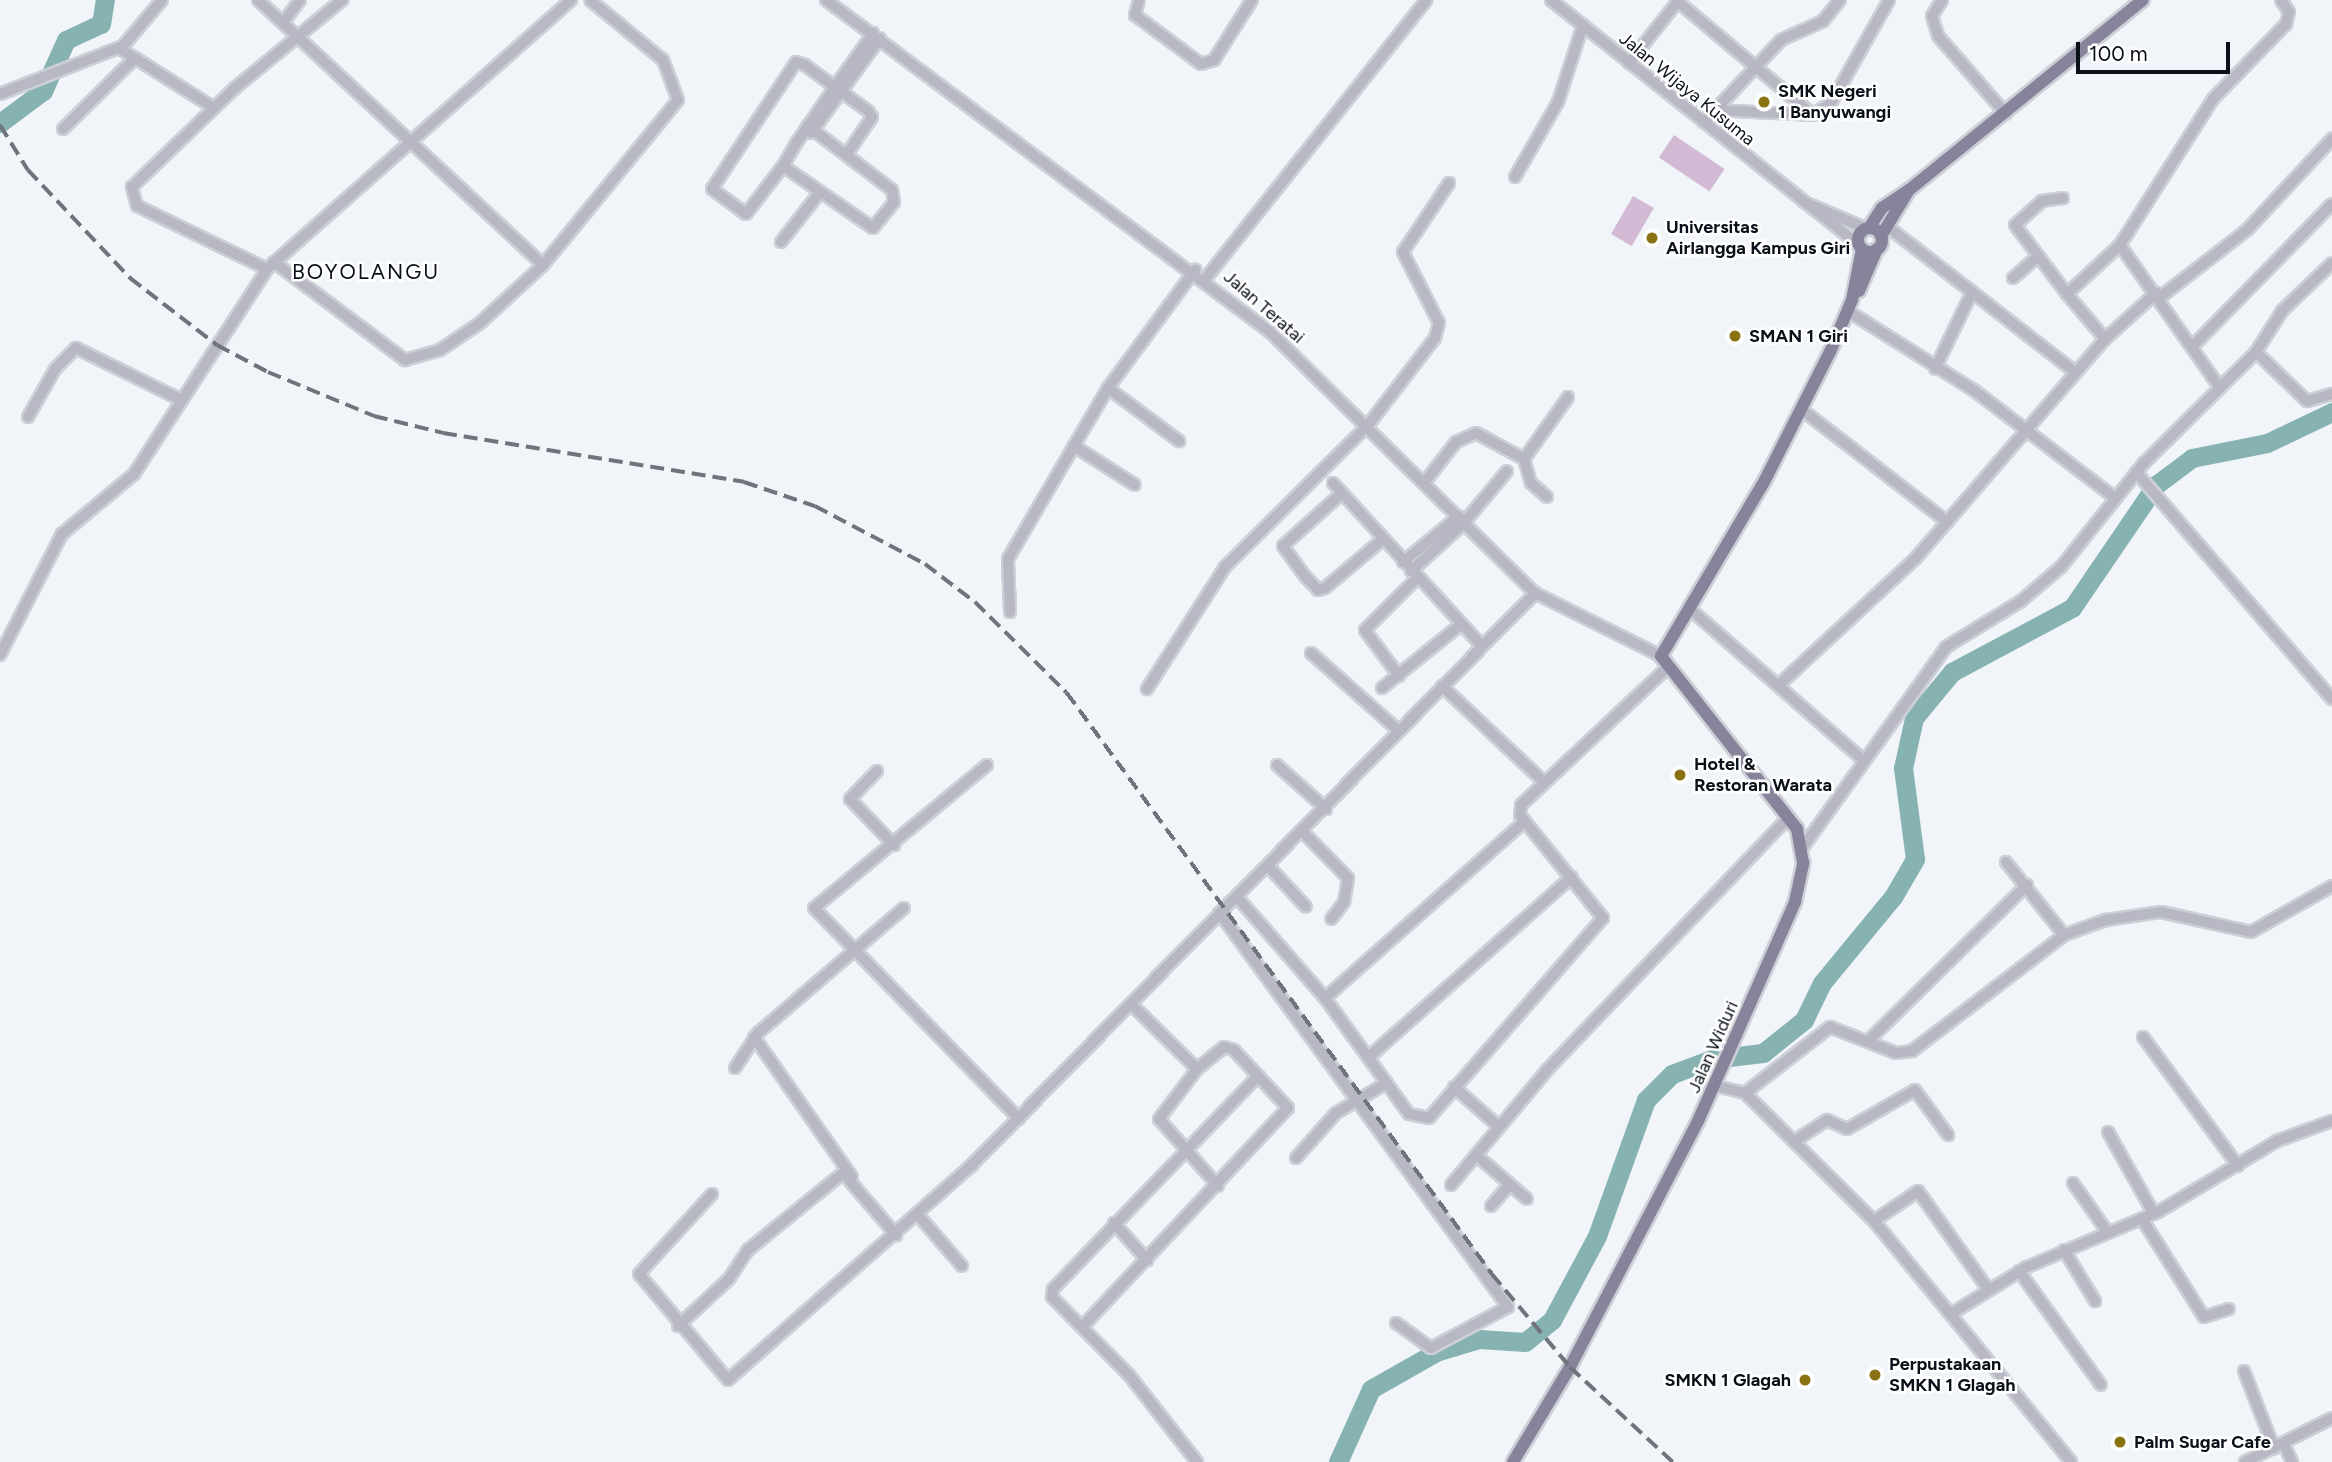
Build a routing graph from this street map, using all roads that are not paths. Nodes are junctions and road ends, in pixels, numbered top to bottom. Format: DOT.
graph roads {
  1 [pos="162,0"];
  2 [pos="258,0"];
  3 [pos="300,0"];
  4 [pos="342,0"];
  5 [pos="570,0"];
  6 [pos="590,0"];
  7 [pos="826,0"];
  8 [pos="1139,0"];
  9 [pos="1252,0"];
  10 [pos="1426,0"];
  11 [pos="1551,0"];
  12 [pos="1840,0"];
  13 [pos="1889,0"];
  14 [pos="1942,0"];
  15 [pos="2143,0"];
  16 [pos="2281,0"];
  17 [pos="1677,1"];
  18 [pos="285,20"];
  19 [pos="1583,25"];
  20 [pos="298,34"];
  21 [pos="876,36"];
  22 [pos="120,48"];
  23 [pos="135,58"];
  24 [pos="1629,63"];
  25 [pos="1757,66"];
  26 [pos="838,90"];
  27 [pos="0,94"];
  28 [pos="214,108"];
  29 [pos="1715,110"];
  30 [pos="2006,114"];
  31 [pos="1813,115"];
  32 [pos="1704,122"];
  33 [pos="811,128"];
  34 [pos="63,129"];
  35 [pos="2332,139"];
  36 [pos="410,143"];
  37 [pos="848,154"];
  38 [pos="783,166"];
  39 [pos="1515,177"];
  40 [pos="1448,183"];
  41 [pos="1909,190"];
  42 [pos="820,192"];
  43 [pos="2063,198"];
  44 [pos="1803,202"];
  45 [pos="2332,204"];
  46 [pos="1867,228"];
  47 [pos="1885,231"];
  48 [pos="781,242"];
  49 [pos="2120,245"];
  50 [pos="1861,247"];
  51 [pos="1877,250"];
  52 [pos="2038,256"];
  53 [pos="2332,263"];
  54 [pos="270,265"];
  55 [pos="543,265"];
  56 [pos="1195,270"];
  57 [pos="1206,278"];
  58 [pos="2013,278"];
  59 [pos="1972,292"];
  60 [pos="2067,295"];
  61 [pos="2157,296"];
  62 [pos="1850,305"];
  63 [pos="2105,339"];
  64 [pos="2192,347"];
  65 [pos="2256,352"];
  66 [pos="1935,369"];
  67 [pos="2075,372"];
  68 [pos="1108,388"];
  69 [pos="2220,388"];
  70 [pos="2332,394"];
  71 [pos="1568,397"];
  72 [pos="181,400"];
  73 [pos="1801,409"];
  74 [pos="28,418"];
  75 [pos="1369,424"];
  76 [pos="2025,428"];
  77 [pos="1179,441"];
  78 [pos="1074,446"];
  79 [pos="1524,459"];
  80 [pos="1507,471"];
  81 [pos="2141,476"];
  82 [pos="1332,483"];
  83 [pos="1424,483"];
  84 [pos="1135,485"];
  85 [pos="1342,493"];
  86 [pos="1547,497"];
  87 [pos="2115,498"];
  88 [pos="1459,521"];
  89 [pos="1947,522"];
  90 [pos="1382,540"];
  91 [pos="1410,570"];
  92 [pos="1535,593"];
  93 [pos="1690,608"];
  94 [pos="1010,612"];
  95 [pos="1460,625"];
  96 [pos="1482,646"];
  97 [pos="1311,653"];
  98 [pos="0,655"];
  99 [pos="1664,662"];
  100 [pos="1399,676"];
  101 [pos="1781,683"];
  102 [pos="1442,686"];
  103 [pos="1382,688"];
  104 [pos="1147,689"];
  105 [pos="2332,699"];
  106 [pos="1399,731"];
  107 [pos="1864,761"];
  108 [pos="987,765"];
  109 [pos="1277,765"];
  110 [pos="877,771"];
  111 [pos="1544,782"];
  112 [pos="1326,808"];
  113 [pos="1789,817"];
  114 [pos="1525,821"];
  115 [pos="1303,832"];
  116 [pos="894,845"];
  117 [pos="1802,847"];
  118 [pos="2006,862"];
  119 [pos="1269,867"];
  120 [pos="1572,877"];
  121 [pos="2027,885"];
  122 [pos="2332,886"];
  123 [pos="1238,898"];
  124 [pos="1306,907"];
  125 [pos="904,908"];
  126 [pos="1221,915"];
  127 [pos="1331,919"];
  128 [pos="2064,934"];
  129 [pos="853,951"];
  130 [pos="1325,998"];
  131 [pos="1132,1004"];
  132 [pos="754,1037"];
  133 [pos="2143,1037"];
  134 [pos="1868,1041"];
  135 [pos="1369,1057"];
  136 [pos="735,1068"];
  137 [pos="1197,1069"];
  138 [pos="1258,1076"];
  139 [pos="1387,1083"];
  140 [pos="1716,1083"];
  141 [pos="1454,1087"];
  142 [pos="1745,1093"];
  143 [pos="1356,1101"];
  144 [pos="1019,1119"];
  145 [pos="2332,1121"];
  146 [pos="1499,1127"];
  147 [pos="2108,1132"];
  148 [pos="1948,1135"];
  149 [pos="1796,1140"];
  150 [pos="1185,1151"];
  151 [pos="1476,1155"];
  152 [pos="1296,1158"];
  153 [pos="2238,1166"];
  154 [pos="852,1177"];
  155 [pos="2073,1182"];
  156 [pos="1451,1185"];
  157 [pos="1508,1185"];
  158 [pos="1219,1186"];
  159 [pos="712,1194"];
  160 [pos="1527,1199"];
  161 [pos="1491,1206"];
  162 [pos="2154,1214"];
  163 [pos="918,1215"];
  164 [pos="2142,1219"];
  165 [pos="1874,1221"];
  166 [pos="1114,1223"];
  167 [pos="2108,1233"];
  168 [pos="896,1235"];
  169 [pos="2064,1250"];
  170 [pos="1147,1260"];
  171 [pos="962,1266"];
  172 [pos="2019,1272"];
  173 [pos="1988,1289"];
  174 [pos="2095,1301"];
  175 [pos="2229,1309"];
  176 [pos="1954,1312"];
  177 [pos="1396,1323"];
  178 [pos="1084,1325"];
  179 [pos="678,1326"];
  180 [pos="2244,1371"];
  181 [pos="2101,1385"];
  182 [pos="2332,1418"];
  183 [pos="2279,1446"];
  184 [pos="1196,1462"];
  185 [pos="1513,1462"];
  186 [pos="2071,1462"];
  187 [pos="2245,1462"];
  188 [pos="2292,1462"];
  1 -- 22 [label="street"];
  2 -- 18 [label="street"];
  3 -- 18 [label="street"];
  4 -- 20 [label="street"];
  5 -- 36 [label="street"];
  6 -- 55 [label="street"];
  7 -- 21 [label="street, Jalan Teratai"];
  8 -- 9 [label="street"];
  10 -- 57 [label="street"];
  11 -- 19 [label="street, Jalan Wijaya Kusuma"];
  12 -- 25 [label="street"];
  13 -- 31 [label="street"];
  14 -- 30 [label="street"];
  15 -- 30 [label="main road"];
  16 -- 49 [label="street"];
  17 -- 24 [label="street"];
  17 -- 25 [label="street"];
  18 -- 20 [label="street"];
  19 -- 24 [label="street, Jalan Wijaya Kusuma"];
  19 -- 39 [label="street"];
  20 -- 28 [label="street"];
  20 -- 36 [label="street"];
  21 -- 26 [label="street"];
  21 -- 56 [label="street, Jalan Teratai"];
  22 -- 23 [label="street"];
  22 -- 27 [label="street"];
  23 -- 28 [label="street"];
  23 -- 34 [label="street"];
  24 -- 32 [label="street, Jalan Wijaya Kusuma"];
  25 -- 29 [label="street"];
  25 -- 31 [label="street"];
  26 -- 33 [label="street"];
  26 -- 37 [label="street"];
  26 -- 38 [label="street"];
  28 -- 54 [label="street"];
  29 -- 31 [label="street"];
  29 -- 32 [label="street"];
  30 -- 41 [label="main road"];
  32 -- 44 [label="street, Jalan Wijaya Kusuma"];
  33 -- 37 [label="street"];
  33 -- 38 [label="street"];
  35 -- 61 [label="street"];
  36 -- 54 [label="street"];
  36 -- 55 [label="street"];
  37 -- 42 [label="street"];
  38 -- 42 [label="street"];
  40 -- 75 [label="street"];
  41 -- 46 [label="main road"];
  41 -- 47 [label="main road"];
  42 -- 48 [label="street"];
  43 -- 52 [label="street"];
  44 -- 46 [label="street"];
  44 -- 50 [label="street"];
  45 -- 64 [label="street"];
  46 -- 47 [label="main road"];
  46 -- 50 [label="main road"];
  47 -- 51 [label="main road"];
  47 -- 59 [label="street"];
  49 -- 60 [label="street"];
  49 -- 61 [label="street"];
  50 -- 51 [label="main road"];
  50 -- 62 [label="main road"];
  51 -- 62 [label="main road"];
  52 -- 58 [label="street"];
  52 -- 60 [label="street"];
  53 -- 65 [label="street"];
  54 -- 55 [label="street"];
  54 -- 72 [label="street"];
  56 -- 57 [label="street, Jalan Teratai"];
  56 -- 68 [label="street"];
  57 -- 75 [label="street, Jalan Teratai"];
  59 -- 66 [label="street"];
  59 -- 67 [label="street"];
  60 -- 63 [label="street"];
  61 -- 63 [label="street"];
  61 -- 64 [label="street"];
  62 -- 66 [label="street"];
  62 -- 73 [label="main road"];
  63 -- 67 [label="street"];
  64 -- 69 [label="street"];
  65 -- 69 [label="street"];
  65 -- 70 [label="street"];
  66 -- 76 [label="street"];
  67 -- 76 [label="street"];
  68 -- 77 [label="street"];
  68 -- 78 [label="street"];
  69 -- 81 [label="street"];
  71 -- 79 [label="street"];
  72 -- 74 [label="street"];
  72 -- 98 [label="street"];
  73 -- 89 [label="street"];
  73 -- 93 [label="main road"];
  75 -- 83 [label="street, Jalan Teratai"];
  75 -- 104 [label="street"];
  76 -- 87 [label="street"];
  76 -- 89 [label="street"];
  78 -- 84 [label="street"];
  78 -- 94 [label="street"];
  79 -- 83 [label="street"];
  79 -- 86 [label="street"];
  80 -- 88 [label="street"];
  81 -- 87 [label="street"];
  81 -- 105 [label="street"];
  82 -- 85 [label="street"];
  83 -- 88 [label="street, Jalan Teratai"];
  85 -- 90 [label="street"];
  85 -- 90 [label="street"];
  87 -- 107 [label="street"];
  88 -- 91 [label="street"];
  88 -- 92 [label="street, Jalan Teratai"];
  89 -- 101 [label="street"];
  90 -- 91 [label="street"];
  91 -- 95 [label="street"];
  91 -- 100 [label="street"];
  92 -- 96 [label="street"];
  92 -- 99 [label="street, Jalan Teratai"];
  93 -- 99 [label="main road"];
  93 -- 101 [label="street"];
  95 -- 96 [label="street"];
  95 -- 100 [label="street"];
  96 -- 102 [label="street"];
  97 -- 106 [label="street"];
  99 -- 111 [label="street"];
  99 -- 113 [label="main road"];
  100 -- 103 [label="street"];
  101 -- 107 [label="street"];
  102 -- 106 [label="street"];
  102 -- 111 [label="street"];
  106 -- 112 [label="street"];
  107 -- 117 [label="street"];
  108 -- 116 [label="street"];
  109 -- 112 [label="street"];
  110 -- 116 [label="street"];
  111 -- 114 [label="street"];
  112 -- 115 [label="street"];
  113 -- 117 [label="main road"];
  113 -- 146 [label="street"];
  114 -- 120 [label="street"];
  114 -- 130 [label="street"];
  115 -- 119 [label="street"];
  115 -- 127 [label="street"];
  116 -- 129 [label="street"];
  117 -- 140 [label="main road, Jalan Widuri"];
  118 -- 121 [label="street"];
  119 -- 123 [label="street"];
  119 -- 124 [label="street"];
  120 -- 135 [label="street"];
  120 -- 141 [label="street"];
  121 -- 128 [label="street"];
  121 -- 134 [label="street"];
  122 -- 128 [label="street"];
  123 -- 126 [label="street"];
  123 -- 130 [label="street"];
  125 -- 129 [label="street"];
  126 -- 131 [label="street"];
  126 -- 143 [label="street"];
  128 -- 134 [label="street"];
  129 -- 132 [label="street"];
  129 -- 144 [label="street"];
  130 -- 135 [label="street"];
  131 -- 137 [label="street"];
  131 -- 144 [label="street"];
  132 -- 136 [label="street"];
  132 -- 154 [label="street"];
  133 -- 153 [label="street"];
  134 -- 142 [label="street"];
  135 -- 139 [label="street"];
  137 -- 138 [label="street"];
  137 -- 150 [label="street"];
  138 -- 150 [label="street"];
  138 -- 158 [label="street"];
  139 -- 141 [label="street"];
  139 -- 143 [label="street"];
  140 -- 142 [label="street"];
  140 -- 185 [label="main road, Jalan Widuri"];
  141 -- 146 [label="street"];
  142 -- 149 [label="street"];
  143 -- 152 [label="street"];
  143 -- 177 [label="street"];
  144 -- 163 [label="street"];
  145 -- 153 [label="street"];
  146 -- 151 [label="street"];
  147 -- 162 [label="street"];
  148 -- 149 [label="street"];
  149 -- 165 [label="street"];
  150 -- 158 [label="street"];
  150 -- 166 [label="street"];
  151 -- 156 [label="street"];
  151 -- 157 [label="street"];
  153 -- 162 [label="street"];
  154 -- 168 [label="street"];
  154 -- 179 [label="street"];
  155 -- 167 [label="street"];
  157 -- 160 [label="street"];
  157 -- 161 [label="street"];
  158 -- 170 [label="street"];
  159 -- 179 [label="street"];
  162 -- 164 [label="street"];
  163 -- 168 [label="street"];
  163 -- 171 [label="street"];
  164 -- 167 [label="street"];
  164 -- 175 [label="street"];
  165 -- 173 [label="street"];
  165 -- 176 [label="street"];
  166 -- 170 [label="street"];
  166 -- 178 [label="street"];
  167 -- 169 [label="street"];
  168 -- 179 [label="street"];
  169 -- 172 [label="street"];
  169 -- 174 [label="street"];
  170 -- 178 [label="street"];
  172 -- 173 [label="street"];
  172 -- 181 [label="street"];
  173 -- 176 [label="street"];
  176 -- 186 [label="street"];
  178 -- 184 [label="street"];
  180 -- 183 [label="street"];
  182 -- 183 [label="street"];
  183 -- 187 [label="street"];
  183 -- 188 [label="street"];
}
